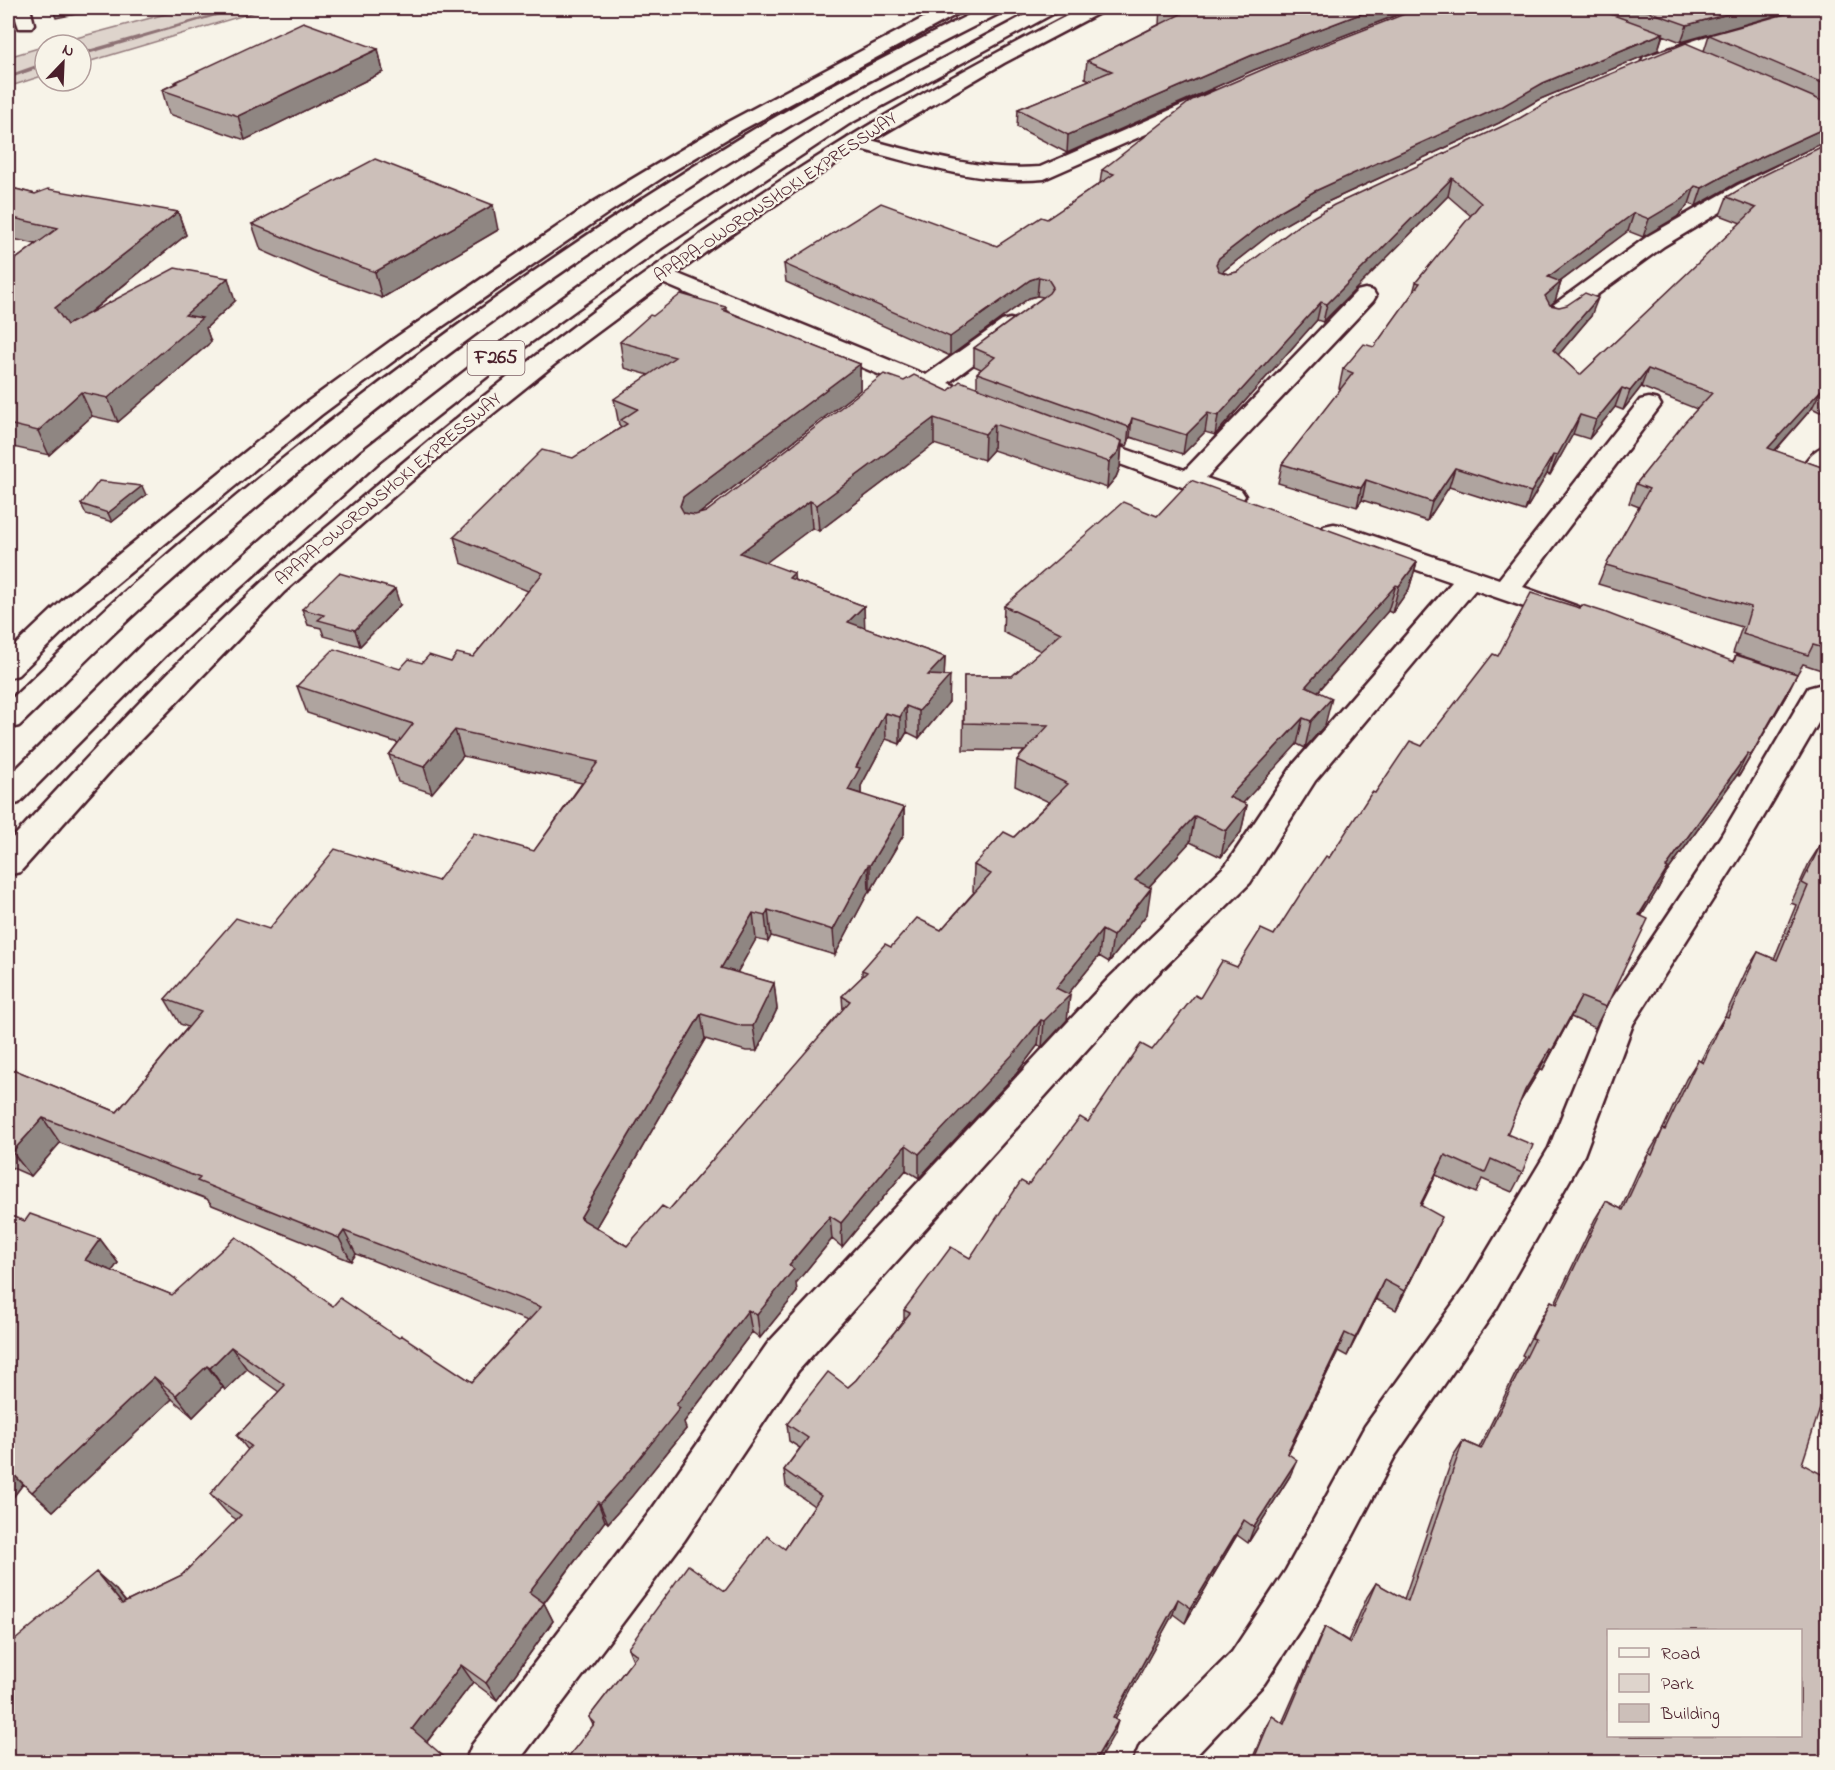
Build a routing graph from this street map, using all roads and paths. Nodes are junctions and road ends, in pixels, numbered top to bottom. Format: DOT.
graph roads {
  1 [pos="955,8"];
  2 [pos="996,8"];
  3 [pos="1050,8"];
  4 [pos="1095,8"];
  5 [pos="1827,8"];
  6 [pos="1660,42"];
  7 [pos="1680,50"];
  8 [pos="1711,64"];
  9 [pos="1638,67"];
  10 [pos="1231,90"];
  11 [pos="855,142"];
  12 [pos="1827,147"];
  13 [pos="661,274"];
  14 [pos="1365,296"];
  15 [pos="1029,312"];
  16 [pos="1553,316"];
  17 [pos="930,385"];
  18 [pos="973,401"];
  19 [pos="1649,405"];
  20 [pos="1059,433"];
  21 [pos="1189,481"];
  22 [pos="1256,505"];
  23 [pos="1312,525"];
  24 [pos="1469,580"];
  25 [pos="1505,591"];
  26 [pos="1594,621"];
  27 [pos="8,668"];
  28 [pos="1814,693"];
  29 [pos="8,719"];
  30 [pos="8,795"];
  31 [pos="8,863"];
  32 [pos="489,1762"];
  33 [pos="1157,1762"];
  1 -- 27 [label="main road"];
  2 -- 29 [label="main road, F265"];
  3 -- 30 [label="main road, APAPA-OWORONSHOKI EXPRESSWAY / F265"];
  4 -- 11 [label="main road, APAPA-OWORONSHOKI EXPRESSWAY"];
  5 -- 7 [label="main road"];
  6 -- 7 [label="main road"];
  7 -- 8 [label="main road"];
  7 -- 9 [label="main road"];
  10 -- 11 [label="main road"];
  11 -- 13 [label="main road, APAPA-OWORONSHOKI EXPRESSWAY"];
  12 -- 16 [label="main road"];
  13 -- 17 [label="main road"];
  13 -- 31 [label="main road, APAPA-OWORONSHOKI EXPRESSWAY"];
  14 -- 21 [label="main road"];
  15 -- 17 [label="main road"];
  17 -- 18 [label="main road"];
  19 -- 25 [label="main road"];
  20 -- 21 [label="main road"];
  21 -- 22 [label="main road"];
  23 -- 24 [label="main road"];
  24 -- 25 [label="main road"];
  24 -- 32 [label="main road"];
  25 -- 26 [label="main road"];
  28 -- 33 [label="main road"];
}
